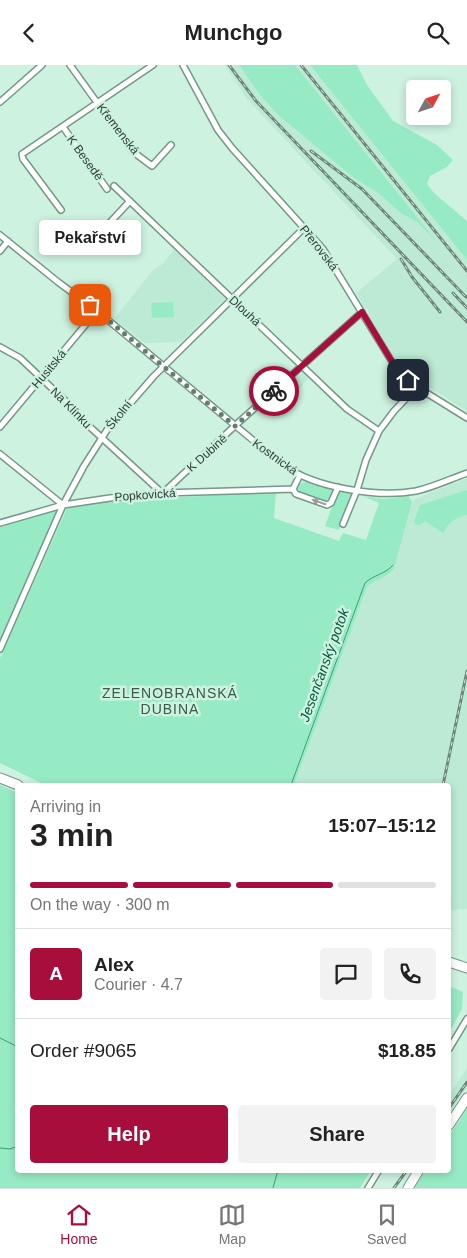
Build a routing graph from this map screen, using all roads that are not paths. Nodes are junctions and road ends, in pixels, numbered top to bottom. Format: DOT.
graph roads {
  1 [pos="42,65"];
  2 [pos="70,65"];
  3 [pos="153,65"];
  4 [pos="183,65"];
  5 [pos="0,101"];
  6 [pos="98,103"];
  7 [pos="62,127"];
  8 [pos="171,145"];
  9 [pos="114,186"];
  10 [pos="107,189"];
  11 [pos="130,201"];
  12 [pos="57,208"];
  13 [pos="304,228"];
  14 [pos="103,230"];
  15 [pos="0,235"];
  16 [pos="8,241"];
  17 [pos="0,251"];
  18 [pos="231,299"];
  19 [pos="97,311"];
  20 [pos="362,312"];
  21 [pos="0,347"];
  22 [pos="164,366"];
  23 [pos="302,366"];
  24 [pos="41,378"];
  25 [pos="417,387"];
  26 [pos="467,418"];
  27 [pos="235,426"];
  28 [pos="0,427"];
  29 [pos="379,431"];
  30 [pos="102,437"];
  31 [pos="0,454"];
  32 [pos="467,473"];
  33 [pos="300,475"];
  34 [pos="338,487"];
  35 [pos="293,489"];
  36 [pos="357,490"];
  37 [pos="162,493"];
  38 [pos="63,505"];
  39 [pos="0,523"];
  40 [pos="343,524"];
  41 [pos="0,649"];
  42 [pos="0,777"];
  43 [pos="15,784"];
  44 [pos="451,963"];
  45 [pos="467,968"];
  46 [pos="467,1019"];
  47 [pos="451,1046"];
  48 [pos="467,1098"];
  49 [pos="451,1122"];
  50 [pos="377,1173"];
  51 [pos="417,1173"];
  52 [pos="368,1188"];
  53 [pos="408,1188"];
  1 -- 5 [label="street"];
  2 -- 6 [label="street, Křemenská"];
  3 -- 6 [label="street, K Besedě"];
  4 -- 13 [label="street, Přerovská"];
  6 -- 7 [label="street, K Besedě"];
  6 -- 8 [label="street, Křemenská"];
  7 -- 10 [label="street, K Besedě"];
  7 -- 12 [label="street, K Besedě"];
  9 -- 11 [label="street, Dlouhá"];
  11 -- 14 [label="street"];
  11 -- 18 [label="street, Dlouhá"];
  13 -- 18 [label="street, Školní"];
  13 -- 20 [label="street, Přerovská"];
  15 -- 16 [label="street, Kostnická"];
  16 -- 17 [label="street"];
  16 -- 19 [label="street, Kostnická"];
  18 -- 22 [label="street, Školní"];
  18 -- 23 [label="street, Dlouhá"];
  19 -- 22 [label="street, Kostnická"];
  19 -- 24 [label="street, Husitská"];
  20 -- 23 [label="street, K Dubině"];
  20 -- 25 [label="street, Přerovská"];
  21 -- 24 [label="street, Na Klínku"];
  22 -- 27 [label="street, Kostnická"];
  22 -- 30 [label="street, Školní"];
  23 -- 27 [label="street, K Dubině"];
  23 -- 29 [label="street, Dlouhá"];
  24 -- 28 [label="street, Husitská"];
  24 -- 30 [label="street, Na Klínku"];
  25 -- 26 [label="street, Přerovská"];
  25 -- 29 [label="street"];
  27 -- 33 [label="street, Kostnická"];
  27 -- 37 [label="street, K Dubině"];
  29 -- 36 [label="street"];
  30 -- 37 [label="street, Na Klínku"];
  30 -- 38 [label="street, Školní"];
  31 -- 38 [label="street"];
  32 -- 36 [label="street, Kostnická"];
  33 -- 34 [label="street, Kostnická"];
  33 -- 35 [label="street"];
  34 -- 35 [label="street, one-way"];
  34 -- 36 [label="street, Kostnická"];
  35 -- 37 [label="street, Popkovická"];
  36 -- 40 [label="street"];
  37 -- 38 [label="street, Popkovická"];
  38 -- 39 [label="street, Popkovická"];
  38 -- 41 [label="street, Školní"];
  42 -- 43 [label="main road"];
  44 -- 45 [label="main road"];
  46 -- 47 [label="street"];
  48 -- 49 [label="main road"];
  50 -- 52 [label="street"];
  51 -- 53 [label="main road"];
}
